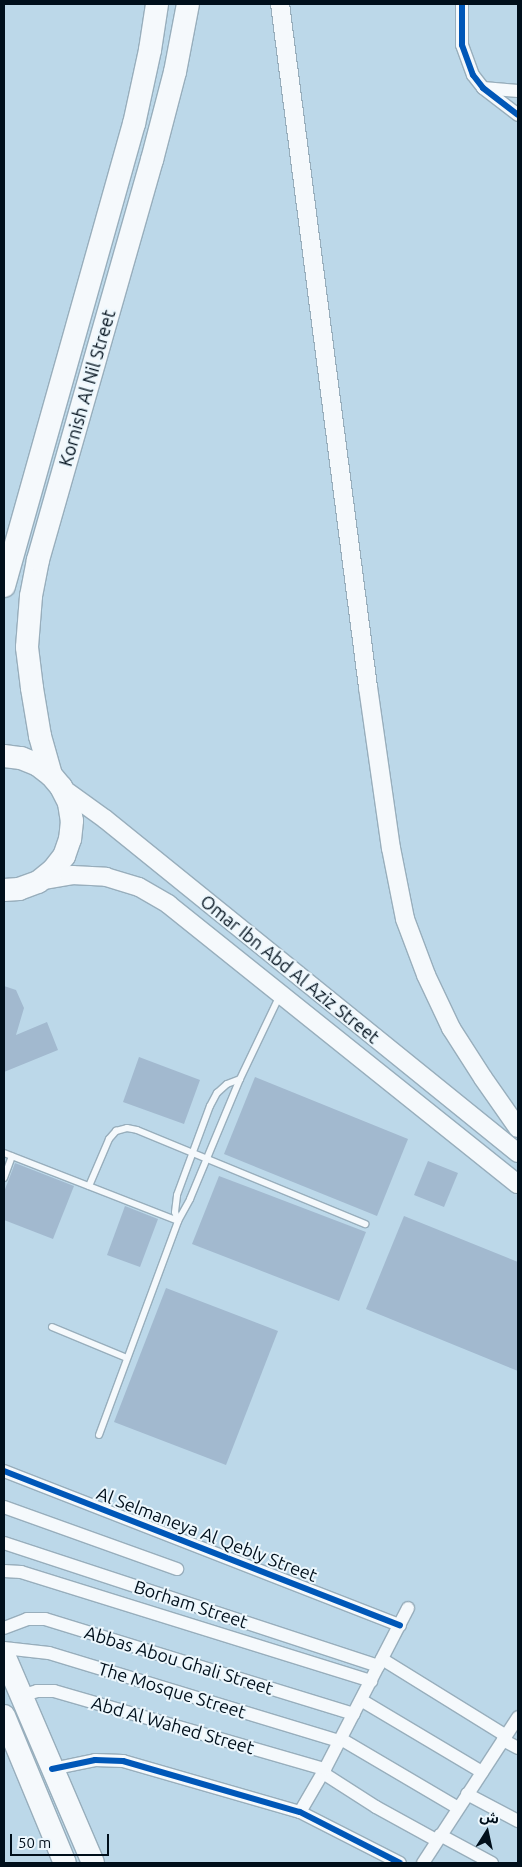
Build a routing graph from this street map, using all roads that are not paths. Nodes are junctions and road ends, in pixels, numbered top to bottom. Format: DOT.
graph roads {
  1 [pos="157,4"];
  2 [pos="188,4"];
  3 [pos="280,4"];
  4 [pos="462,4"];
  5 [pos="483,88"];
  6 [pos="518,91"];
  7 [pos="518,115"];
  8 [pos="4,586"];
  9 [pos="4,756"];
  10 [pos="56,781"];
  11 [pos="16,891"];
  12 [pos="280,994"];
  13 [pos="240,1079"];
  14 [pos="518,1128"];
  15 [pos="4,1153"];
  16 [pos="193,1153"];
  17 [pos="518,1153"];
  18 [pos="12,1156"];
  19 [pos="208,1159"];
  20 [pos="4,1178"];
  21 [pos="518,1184"];
  22 [pos="89,1186"];
  23 [pos="178,1221"];
  24 [pos="365,1224"];
  25 [pos="52,1327"];
  26 [pos="127,1358"];
  27 [pos="99,1435"];
  28 [pos="4,1471"];
  29 [pos="4,1507"];
  30 [pos="4,1543"];
  31 [pos="177,1569"];
  32 [pos="4,1570"];
  33 [pos="408,1608"];
  34 [pos="400,1625"];
  35 [pos="4,1628"];
  36 [pos="4,1648"];
  37 [pos="4,1655"];
  38 [pos="380,1662"];
  39 [pos="371,1681"];
  40 [pos="21,1696"];
  41 [pos="361,1700"];
  42 [pos="354,1714"];
  43 [pos="4,1716"];
  44 [pos="518,1717"];
  45 [pos="505,1738"];
  46 [pos="340,1740"];
  47 [pos="518,1748"];
  48 [pos="52,1769"];
  49 [pos="324,1771"];
  50 [pos="482,1772"];
  51 [pos="467,1794"];
  52 [pos="458,1808"];
  53 [pos="300,1812"];
  54 [pos="518,1821"];
  55 [pos="438,1838"];
  56 [pos="66,1863"];
  57 [pos="93,1863"];
  58 [pos="400,1863"];
  59 [pos="423,1863"];
  60 [pos="492,1863"];
  1 -- 8 [label="highway, Kornish Al Nil Street"];
  2 -- 10 [label="highway, Kornish Al Nil Street"];
  3 -- 14 [label="main road"];
  4 -- 5 [label="street"];
  5 -- 6 [label="street"];
  5 -- 7 [label="street"];
  9 -- 10 [label="highway"];
  10 -- 11 [label="highway, Kornish Al Nil Street"];
  10 -- 17 [label="main road, Omar Ibn Abd Al Aziz Street"];
  11 -- 12 [label="main road, Omar Ibn Abd Al Aziz Street"];
  12 -- 13 [label="lane"];
  12 -- 21 [label="main road, Omar Ibn Abd Al Aziz Street"];
  13 -- 16 [label="lane"];
  13 -- 19 [label="lane"];
  15 -- 18 [label="lane"];
  16 -- 19 [label="lane"];
  16 -- 22 [label="lane"];
  16 -- 23 [label="lane"];
  18 -- 20 [label="lane"];
  18 -- 22 [label="lane"];
  19 -- 23 [label="lane"];
  19 -- 24 [label="lane"];
  22 -- 23 [label="lane"];
  23 -- 26 [label="lane"];
  25 -- 26 [label="lane"];
  26 -- 27 [label="lane"];
  28 -- 34 [label="street, Al Selmaneya Al Qebly Street"];
  29 -- 31 [label="street"];
  30 -- 38 [label="street, Borham Street"];
  32 -- 39 [label="street"];
  33 -- 34 [label="street"];
  34 -- 38 [label="street"];
  35 -- 42 [label="street, Abbas Abou Ghali Street"];
  36 -- 46 [label="street, The Mosque Street"];
  37 -- 40 [label="highway"];
  38 -- 39 [label="street"];
  38 -- 45 [label="street, Borham Street"];
  39 -- 41 [label="street"];
  40 -- 48 [label="highway"];
  40 -- 49 [label="street, Abd Al Wahed Street"];
  41 -- 42 [label="street"];
  41 -- 50 [label="street"];
  42 -- 46 [label="street"];
  43 -- 56 [label="highway"];
  44 -- 45 [label="street"];
  45 -- 47 [label="street, Borham Street"];
  45 -- 50 [label="street"];
  46 -- 49 [label="street"];
  46 -- 52 [label="street, The Mosque Street"];
  48 -- 53 [label="street"];
  48 -- 57 [label="highway"];
  49 -- 53 [label="street"];
  49 -- 55 [label="street, Abd Al Wahed Street"];
  50 -- 51 [label="street"];
  51 -- 52 [label="street"];
  51 -- 54 [label="street"];
  52 -- 55 [label="street"];
  53 -- 58 [label="street"];
  55 -- 59 [label="street"];
  55 -- 60 [label="street, Abd Al Wahed Street"];
}
